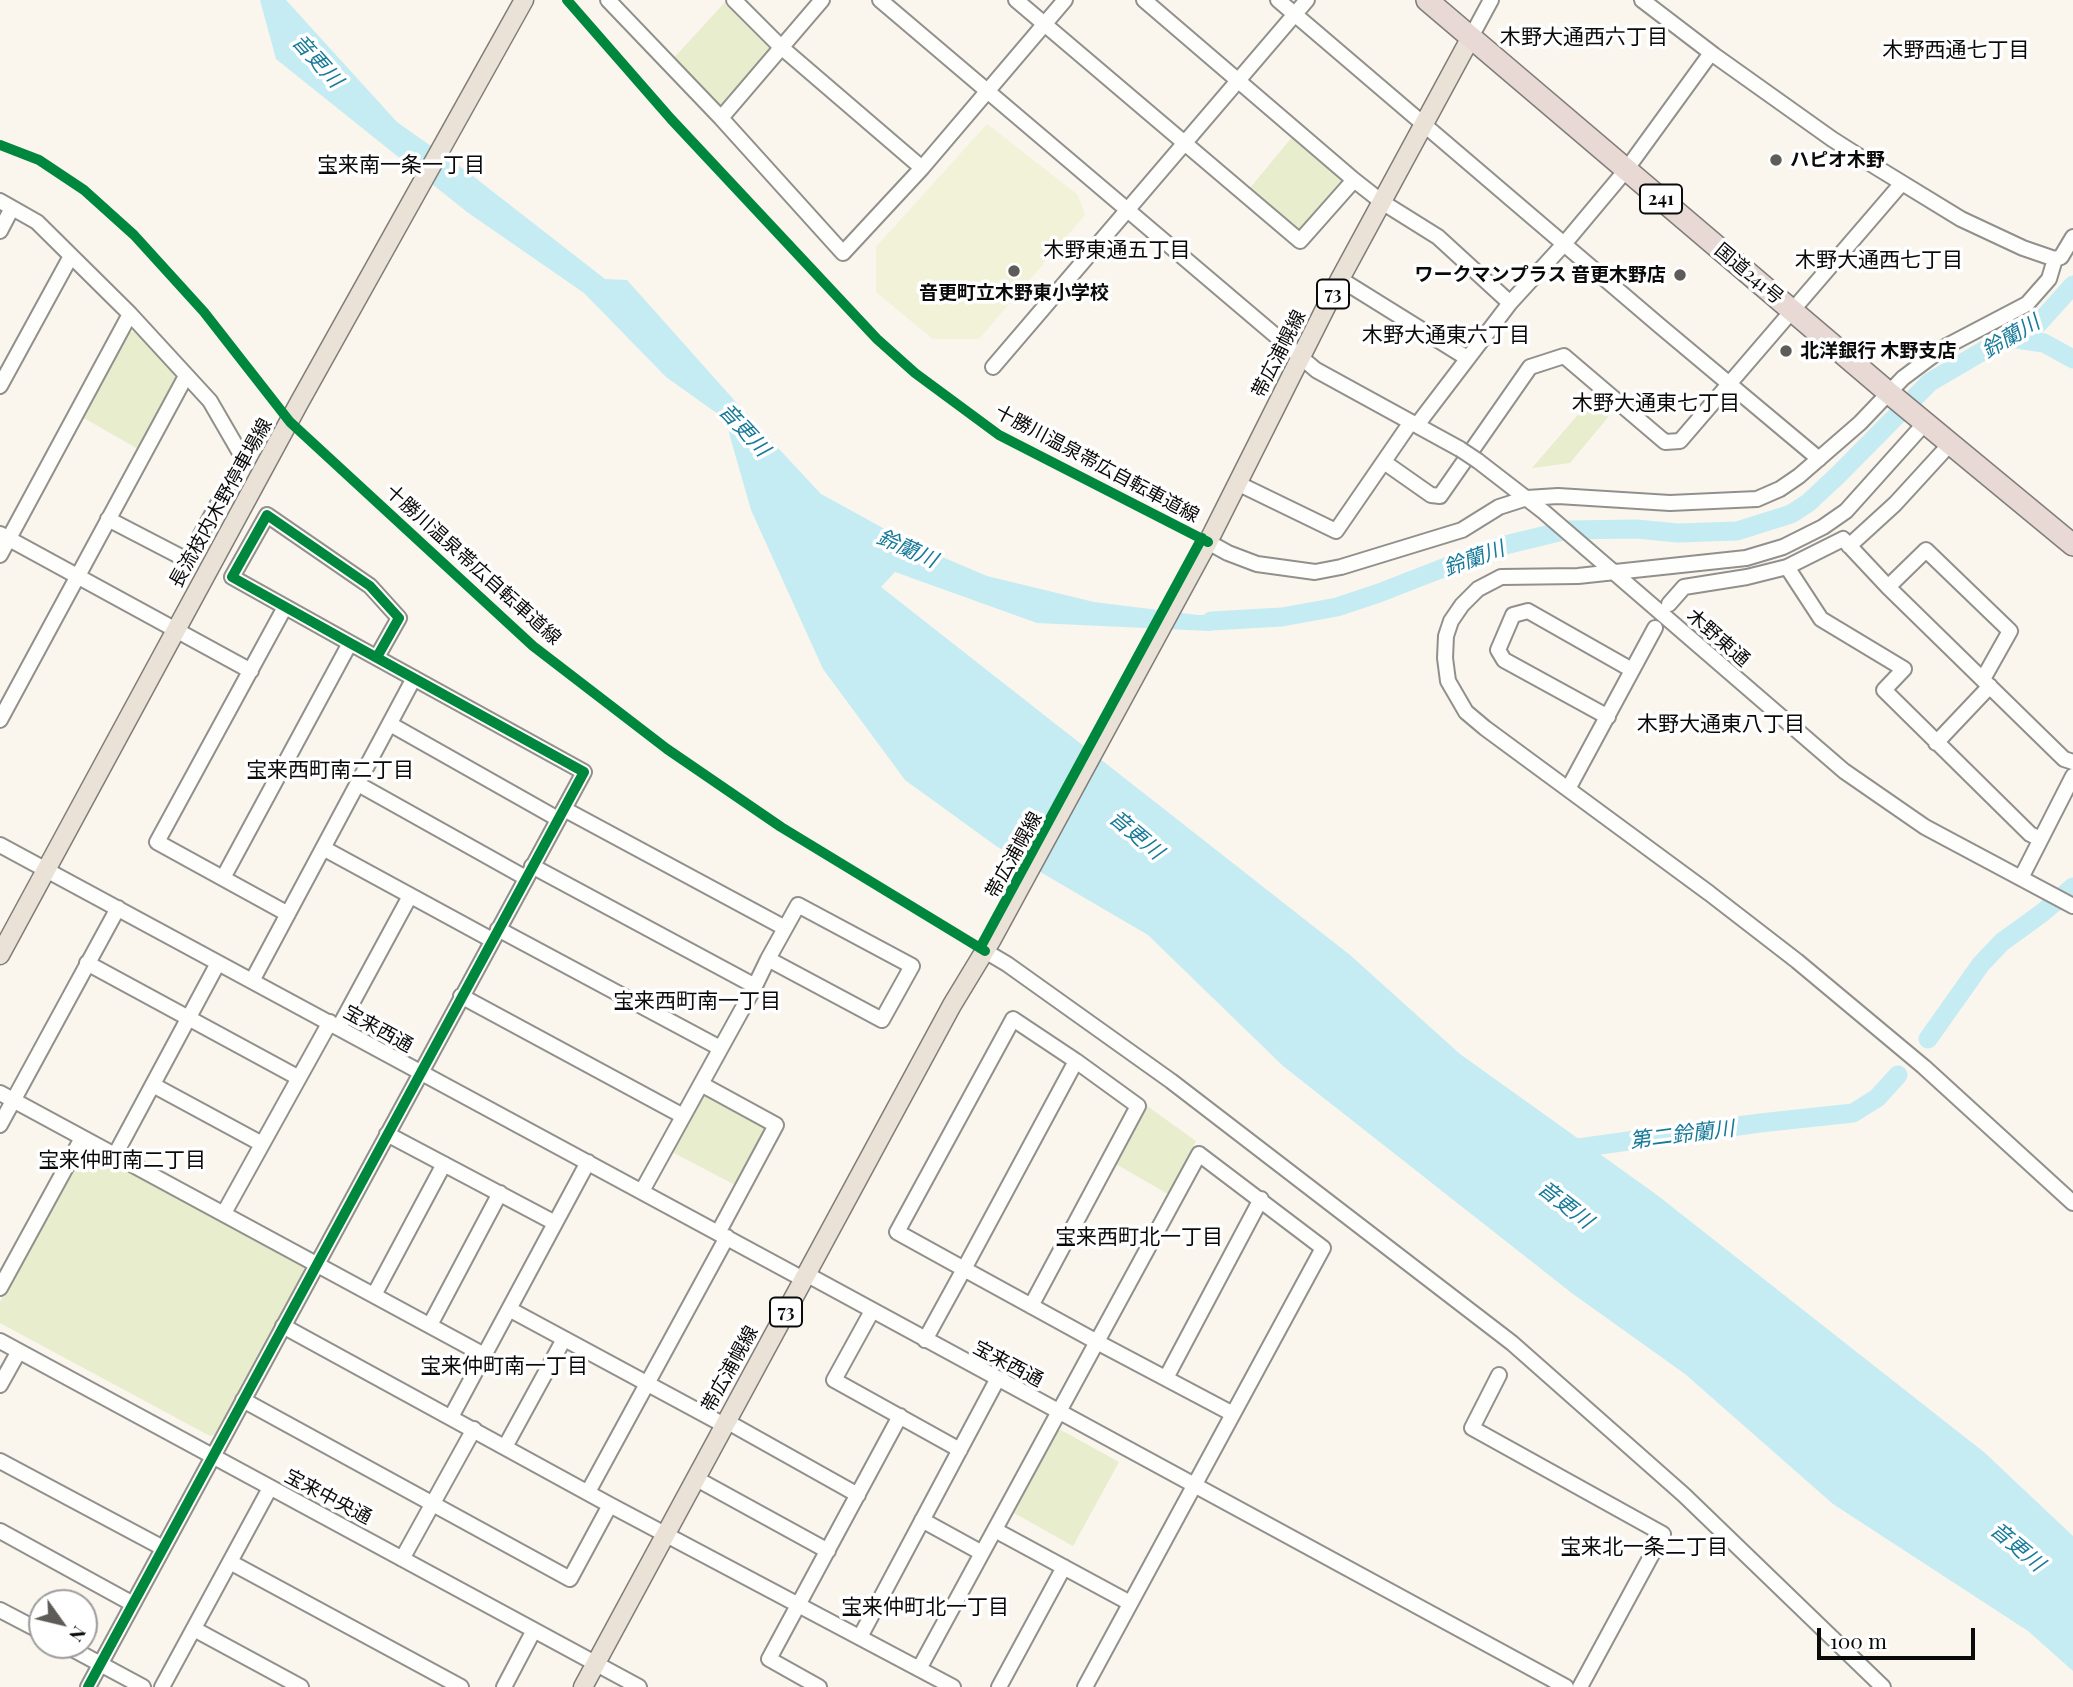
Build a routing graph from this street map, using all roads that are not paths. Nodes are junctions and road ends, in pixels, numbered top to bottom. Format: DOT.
graph roads {
  1 [pos="524,0"];
  2 [pos="608,0"];
  3 [pos="734,0"];
  4 [pos="822,0"];
  5 [pos="880,0"];
  6 [pos="1016,0"];
  7 [pos="1065,0"];
  8 [pos="1144,0"];
  9 [pos="1278,0"];
  10 [pos="1307,0"];
  11 [pos="1427,0"];
  12 [pos="1491,0"];
  13 [pos="1642,0"];
  14 [pos="1294,14"];
  15 [pos="1044,24"];
  16 [pos="1471,37"];
  17 [pos="781,47"];
  18 [pos="1711,53"];
  19 [pos="1238,80"];
  20 [pos="987,92"];
  21 [pos="721,118"];
  22 [pos="1424,124"];
  23 [pos="1185,142"];
  24 [pos="922,168"];
  25 [pos="1626,170"];
  26 [pos="1354,180"];
  27 [pos="1902,183"];
  28 [pos="1382,202"];
  29 [pos="6,205"];
  30 [pos="1127,210"];
  31 [pos="0,231"];
  32 [pos="2073,237"];
  33 [pos="1564,244"];
  34 [pos="71,256"];
  35 [pos="2055,259"];
  36 [pos="1340,279"];
  37 [pos="1510,303"];
  38 [pos="1794,311"];
  39 [pos="130,314"];
  40 [pos="1300,358"];
  41 [pos="1467,358"];
  42 [pos="993,367"];
  43 [pos="186,376"];
  44 [pos="1730,385"];
  45 [pos="0,386"];
  46 [pos="1892,396"];
  47 [pos="1922,421"];
  48 [pos="1414,424"];
  49 [pos="1950,444"];
  50 [pos="1819,459"];
  51 [pos="1384,462"];
  52 [pos="1237,484"];
  53 [pos="1527,498"];
  54 [pos="108,519"];
  55 [pos="4,536"];
  56 [pos="2073,545"];
  57 [pos="1849,546"];
  58 [pos="1205,548"];
  59 [pos="0,555"];
  60 [pos="1787,567"];
  61 [pos="1611,571"];
  62 [pos="77,575"];
  63 [pos="1888,587"];
  64 [pos="1669,604"];
  65 [pos="285,607"];
  66 [pos="1655,628"];
  67 [pos="176,631"];
  68 [pos="350,643"];
  69 [pos="377,657"];
  70 [pos="1632,670"];
  71 [pos="251,671"];
  72 [pos="414,678"];
  73 [pos="1987,683"];
  74 [pos="1608,717"];
  75 [pos="0,720"];
  76 [pos="390,724"];
  77 [pos="1936,743"];
  78 [pos="2073,762"];
  79 [pos="2073,776"];
  80 [pos="358,784"];
  81 [pos="1568,789"];
  82 [pos="561,814"];
  83 [pos="2040,839"];
  84 [pos="0,845"];
  85 [pos="323,848"];
  86 [pos="46,870"];
  87 [pos="529,872"];
  88 [pos="2021,877"];
  89 [pos="223,878"];
  90 [pos="410,896"];
  91 [pos="2064,901"];
  92 [pos="118,908"];
  93 [pos="288,914"];
  94 [pos="785,928"];
  95 [pos="495,935"];
  96 [pos="989,945"];
  97 [pos="0,955"];
  98 [pos="768,959"];
  99 [pos="88,963"];
  100 [pos="218,963"];
  101 [pos="252,981"];
  102 [pos="755,986"];
  103 [pos="461,996"];
  104 [pos="189,1017"];
  105 [pos="334,1025"];
  106 [pos="720,1048"];
  107 [pos="1076,1061"];
  108 [pos="421,1072"];
  109 [pos="299,1077"];
  110 [pos="701,1084"];
  111 [pos="153,1085"];
  112 [pos="7,1096"];
  113 [pos="683,1116"];
  114 [pos="0,1125"];
  115 [pos="387,1134"];
  116 [pos="82,1138"];
  117 [pos="262,1144"];
  118 [pos="116,1154"];
  119 [pos="588,1162"];
  120 [pos="444,1164"];
  121 [pos="642,1191"];
  122 [pos="500,1194"];
  123 [pos="1261,1199"];
  124 [pos="2073,1203"];
  125 [pos="224,1213"];
  126 [pos="555,1223"];
  127 [pos="722,1235"];
  128 [pos="316,1265"];
  129 [pos="964,1269"];
  130 [pos="805,1277"];
  131 [pos="0,1288"];
  132 [pos="374,1295"];
  133 [pos="1031,1306"];
  134 [pos="509,1309"];
  135 [pos="872,1311"];
  136 [pos="430,1325"];
  137 [pos="283,1326"];
  138 [pos="564,1339"];
  139 [pos="925,1340"];
  140 [pos="0,1341"];
  141 [pos="1097,1342"];
  142 [pos="19,1351"];
  143 [pos="484,1355"];
  144 [pos="1499,1375"];
  145 [pos="1166,1378"];
  146 [pos="997,1380"];
  147 [pos="648,1384"];
  148 [pos="0,1385"];
  149 [pos="243,1401"];
  150 [pos="1058,1412"];
  151 [pos="1233,1414"];
  152 [pos="450,1416"];
  153 [pos="900,1416"];
  154 [pos="725,1423"];
  155 [pos="474,1429"];
  156 [pos="505,1447"];
  157 [pos="960,1450"];
  158 [pos="213,1456"];
  159 [pos="0,1461"];
  160 [pos="695,1478"];
  161 [pos="1194,1486"];
  162 [pos="270,1488"];
  163 [pos="588,1492"];
  164 [pos="858,1495"];
  165 [pos="432,1503"];
  166 [pos="610,1505"];
  167 [pos="922,1520"];
  168 [pos="995,1530"];
  169 [pos="0,1531"];
  170 [pos="665,1534"];
  171 [pos="163,1548"];
  172 [pos="828,1551"];
  173 [pos="982,1553"];
  174 [pos="402,1559"];
  175 [pos="230,1562"];
  176 [pos="1064,1567"];
  177 [pos="1130,1603"];
  178 [pos="133,1604"];
  179 [pos="798,1604"];
  180 [pos="0,1610"];
  181 [pos="28,1625"];
  182 [pos="194,1629"];
  183 [pos="534,1630"];
  184 [pos="860,1637"];
  185 [pos="92,1659"];
  186 [pos="101,1664"];
  187 [pos="596,1664"];
  188 [pos="919,1669"];
  189 [pos="88,1687"];
  190 [pos="143,1687"];
  191 [pos="162,1687"];
  192 [pos="301,1687"];
  193 [pos="461,1687"];
  194 [pos="504,1687"];
  195 [pos="583,1687"];
  196 [pos="639,1687"];
  197 [pos="819,1687"];
  198 [pos="953,1687"];
  199 [pos="999,1687"];
  200 [pos="1085,1687"];
  201 [pos="1566,1687"];
  202 [pos="1580,1687"];
  203 [pos="1883,1687"];
  1 -- 67 [label="main road, 長流枝内木野停車場線"];
  2 -- 21 [label="street"];
  3 -- 17 [label="street"];
  4 -- 17 [label="street"];
  5 -- 20 [label="street, 木野東通"];
  6 -- 15 [label="street"];
  7 -- 15 [label="street"];
  8 -- 19 [label="street"];
  9 -- 14 [label="street"];
  10 -- 14 [label="street"];
  11 -- 16 [label="highway, 国道241号 / 241"];
  12 -- 16 [label="street"];
  13 -- 18 [label="street"];
  14 -- 19 [label="street"];
  14 -- 22 [label="street"];
  15 -- 20 [label="street"];
  15 -- 23 [label="street"];
  16 -- 22 [label="main road, 帯広浦幌線 / 73"];
  16 -- 25 [label="highway, 国道241号 / 241"];
  17 -- 21 [label="street"];
  17 -- 24 [label="street"];
  18 -- 25 [label="street"];
  18 -- 27 [label="street"];
  19 -- 23 [label="street"];
  19 -- 26 [label="street"];
  20 -- 24 [label="street"];
  20 -- 30 [label="street, 木野東通"];
  21 -- 24 [label="street"];
  22 -- 28 [label="main road, 帯広浦幌線 / 73"];
  22 -- 33 [label="street"];
  23 -- 26 [label="street"];
  23 -- 30 [label="street"];
  25 -- 33 [label="street"];
  25 -- 38 [label="highway, 国道241号 / 241"];
  26 -- 28 [label="street"];
  27 -- 35 [label="street"];
  27 -- 38 [label="street"];
  28 -- 36 [label="main road, 帯広浦幌線 / 73"];
  28 -- 37 [label="street"];
  29 -- 31 [label="street"];
  29 -- 34 [label="street"];
  30 -- 40 [label="street, 木野東通"];
  30 -- 42 [label="street"];
  32 -- 35 [label="street"];
  33 -- 37 [label="street"];
  33 -- 44 [label="street"];
  34 -- 39 [label="street"];
  34 -- 45 [label="street"];
  35 -- 46 [label="street"];
  36 -- 40 [label="main road, 帯広浦幌線 / 73"];
  36 -- 41 [label="street"];
  37 -- 41 [label="street"];
  38 -- 44 [label="street"];
  38 -- 46 [label="highway, 国道241号 / 241"];
  39 -- 43 [label="street"];
  39 -- 55 [label="street"];
  40 -- 48 [label="street, 木野東通"];
  40 -- 52 [label="main road, 帯広浦幌線 / 73"];
  41 -- 48 [label="street"];
  43 -- 54 [label="street"];
  43 -- 54 [label="street"];
  44 -- 50 [label="street"];
  44 -- 51 [label="street"];
  46 -- 47 [label="highway, 国道241号 / 241"];
  46 -- 50 [label="street"];
  47 -- 49 [label="highway, 国道241号 / 241"];
  47 -- 61 [label="street"];
  48 -- 51 [label="street"];
  48 -- 53 [label="street, 木野東通, bridge"];
  49 -- 56 [label="highway, 国道241号 / 241"];
  49 -- 57 [label="street"];
  50 -- 53 [label="street"];
  51 -- 52 [label="street"];
  52 -- 58 [label="main road, 帯広浦幌線 / 73"];
  53 -- 58 [label="street"];
  53 -- 61 [label="street, 木野東通"];
  54 -- 62 [label="street"];
  55 -- 59 [label="street"];
  55 -- 62 [label="street"];
  57 -- 60 [label="street"];
  57 -- 63 [label="street"];
  58 -- 96 [label="main road, 帯広浦幌線 / 73"];
  60 -- 64 [label="street"];
  60 -- 77 [label="street"];
  61 -- 81 [label="street"];
  61 -- 88 [label="street, 木野東通"];
  62 -- 67 [label="street"];
  62 -- 75 [label="street"];
  63 -- 73 [label="street"];
  63 -- 73 [label="street"];
  65 -- 68 [label="street"];
  65 -- 69 [label="street"];
  65 -- 71 [label="street"];
  66 -- 70 [label="street"];
  67 -- 71 [label="street"];
  67 -- 86 [label="main road, 長流枝内木野停車場線"];
  68 -- 69 [label="street"];
  68 -- 89 [label="street"];
  69 -- 72 [label="street"];
  70 -- 74 [label="street"];
  70 -- 74 [label="street"];
  71 -- 89 [label="street"];
  72 -- 76 [label="street"];
  72 -- 82 [label="street"];
  73 -- 77 [label="street"];
  73 -- 78 [label="street"];
  74 -- 81 [label="street"];
  76 -- 80 [label="street"];
  76 -- 82 [label="street"];
  77 -- 83 [label="street"];
  79 -- 83 [label="street"];
  80 -- 85 [label="street"];
  80 -- 87 [label="street"];
  81 -- 124 [label="street"];
  82 -- 87 [label="street"];
  82 -- 94 [label="street"];
  83 -- 88 [label="street"];
  84 -- 86 [label="street, 宝来西通"];
  85 -- 90 [label="street"];
  85 -- 93 [label="street"];
  86 -- 92 [label="street, 宝来西通"];
  86 -- 97 [label="main road, 長流枝内木野停車場線"];
  87 -- 95 [label="street"];
  87 -- 102 [label="street"];
  88 -- 91 [label="street, 木野東通"];
  89 -- 93 [label="street"];
  90 -- 95 [label="street"];
  90 -- 105 [label="street"];
  92 -- 99 [label="street"];
  92 -- 100 [label="street, 宝来西通"];
  93 -- 101 [label="street"];
  94 -- 98 [label="street"];
  94 -- 98 [label="street"];
  95 -- 103 [label="street"];
  95 -- 106 [label="street"];
  96 -- 130 [label="main road, 帯広浦幌線 / 73"];
  96 -- 203 [label="street"];
  98 -- 102 [label="street"];
  99 -- 104 [label="street"];
  99 -- 112 [label="street"];
  100 -- 101 [label="street, 宝来西通"];
  100 -- 104 [label="street"];
  101 -- 105 [label="street, 宝来西通"];
  102 -- 106 [label="street"];
  103 -- 108 [label="street"];
  103 -- 113 [label="street"];
  104 -- 109 [label="street"];
  104 -- 111 [label="street"];
  105 -- 108 [label="street, 宝来西通"];
  105 -- 109 [label="street"];
  106 -- 110 [label="street"];
  107 -- 129 [label="street"];
  107 -- 129 [label="street"];
  107 -- 133 [label="street"];
  108 -- 115 [label="street"];
  108 -- 119 [label="street, 宝来西通"];
  109 -- 117 [label="street"];
  110 -- 113 [label="street"];
  110 -- 127 [label="street"];
  111 -- 117 [label="street"];
  111 -- 118 [label="street"];
  112 -- 114 [label="street"];
  112 -- 116 [label="street"];
  113 -- 121 [label="street"];
  115 -- 120 [label="street"];
  115 -- 128 [label="street"];
  116 -- 118 [label="street"];
  116 -- 131 [label="street"];
  117 -- 125 [label="street"];
  118 -- 125 [label="street"];
  119 -- 121 [label="street, 宝来西通"];
  119 -- 126 [label="street"];
  120 -- 122 [label="street"];
  120 -- 132 [label="street"];
  121 -- 127 [label="street, 宝来西通"];
  122 -- 126 [label="street"];
  122 -- 136 [label="street"];
  123 -- 141 [label="street"];
  123 -- 145 [label="street"];
  123 -- 151 [label="street"];
  125 -- 128 [label="street"];
  126 -- 134 [label="street"];
  127 -- 130 [label="street, 宝来西通"];
  127 -- 147 [label="street"];
  128 -- 132 [label="street"];
  128 -- 137 [label="street"];
  129 -- 133 [label="street"];
  129 -- 139 [label="street"];
  130 -- 135 [label="street, 宝来西通"];
  130 -- 154 [label="main road, 帯広浦幌線 / 73"];
  132 -- 136 [label="street"];
  133 -- 141 [label="street"];
  134 -- 138 [label="street"];
  134 -- 143 [label="street"];
  135 -- 139 [label="street, 宝来西通"];
  135 -- 153 [label="street"];
  136 -- 143 [label="street"];
  137 -- 149 [label="street"];
  137 -- 152 [label="street"];
  138 -- 147 [label="street"];
  138 -- 156 [label="street"];
  139 -- 146 [label="street, 宝来西通"];
  140 -- 142 [label="street, 宝来中央通"];
  141 -- 145 [label="street"];
  141 -- 150 [label="street"];
  142 -- 148 [label="street"];
  142 -- 158 [label="street, 宝来中央通"];
  143 -- 152 [label="street"];
  144 -- 202 [label="street"];
  145 -- 151 [label="street"];
  146 -- 150 [label="street, 宝来西通"];
  146 -- 157 [label="street"];
  147 -- 154 [label="street"];
  147 -- 163 [label="street"];
  149 -- 158 [label="street"];
  149 -- 165 [label="street"];
  150 -- 161 [label="street, 宝来西通"];
  150 -- 168 [label="street"];
  151 -- 161 [label="street"];
  152 -- 155 [label="street"];
  153 -- 157 [label="street"];
  153 -- 164 [label="street"];
  154 -- 160 [label="main road, 帯広浦幌線 / 73"];
  154 -- 164 [label="street"];
  155 -- 156 [label="street"];
  155 -- 165 [label="street"];
  156 -- 163 [label="street"];
  157 -- 167 [label="street"];
  158 -- 162 [label="street, 宝来中央通"];
  158 -- 171 [label="street"];
  159 -- 171 [label="street"];
  160 -- 170 [label="main road, 帯広浦幌線 / 73"];
  160 -- 172 [label="street"];
  161 -- 177 [label="street"];
  161 -- 201 [label="street, 宝来西通"];
  162 -- 174 [label="street, 宝来中央通"];
  162 -- 175 [label="street"];
  163 -- 166 [label="street"];
  164 -- 172 [label="street"];
  165 -- 166 [label="street"];
  165 -- 174 [label="street"];
  166 -- 170 [label="street"];
  167 -- 173 [label="street"];
  167 -- 184 [label="street"];
  168 -- 173 [label="street"];
  168 -- 176 [label="street"];
  169 -- 178 [label="street"];
  170 -- 179 [label="street"];
  170 -- 187 [label="main road, 帯広浦幌線 / 73"];
  171 -- 178 [label="street"];
  172 -- 179 [label="street"];
  173 -- 188 [label="street"];
  174 -- 183 [label="street, 宝来中央通"];
  175 -- 182 [label="street"];
  175 -- 193 [label="street"];
  176 -- 177 [label="street"];
  176 -- 199 [label="street"];
  177 -- 200 [label="street"];
  178 -- 186 [label="street"];
  179 -- 184 [label="street"];
  179 -- 197 [label="street"];
  180 -- 181 [label="street"];
  182 -- 191 [label="street"];
  182 -- 192 [label="street"];
  183 -- 187 [label="street, 宝来中央通"];
  183 -- 194 [label="street"];
  184 -- 188 [label="street"];
  185 -- 186 [label="street"];
  186 -- 189 [label="street"];
  186 -- 190 [label="street"];
  187 -- 195 [label="main road, 帯広浦幌線 / 73"];
  187 -- 196 [label="street, 宝来中央通"];
  188 -- 198 [label="street"];
}
